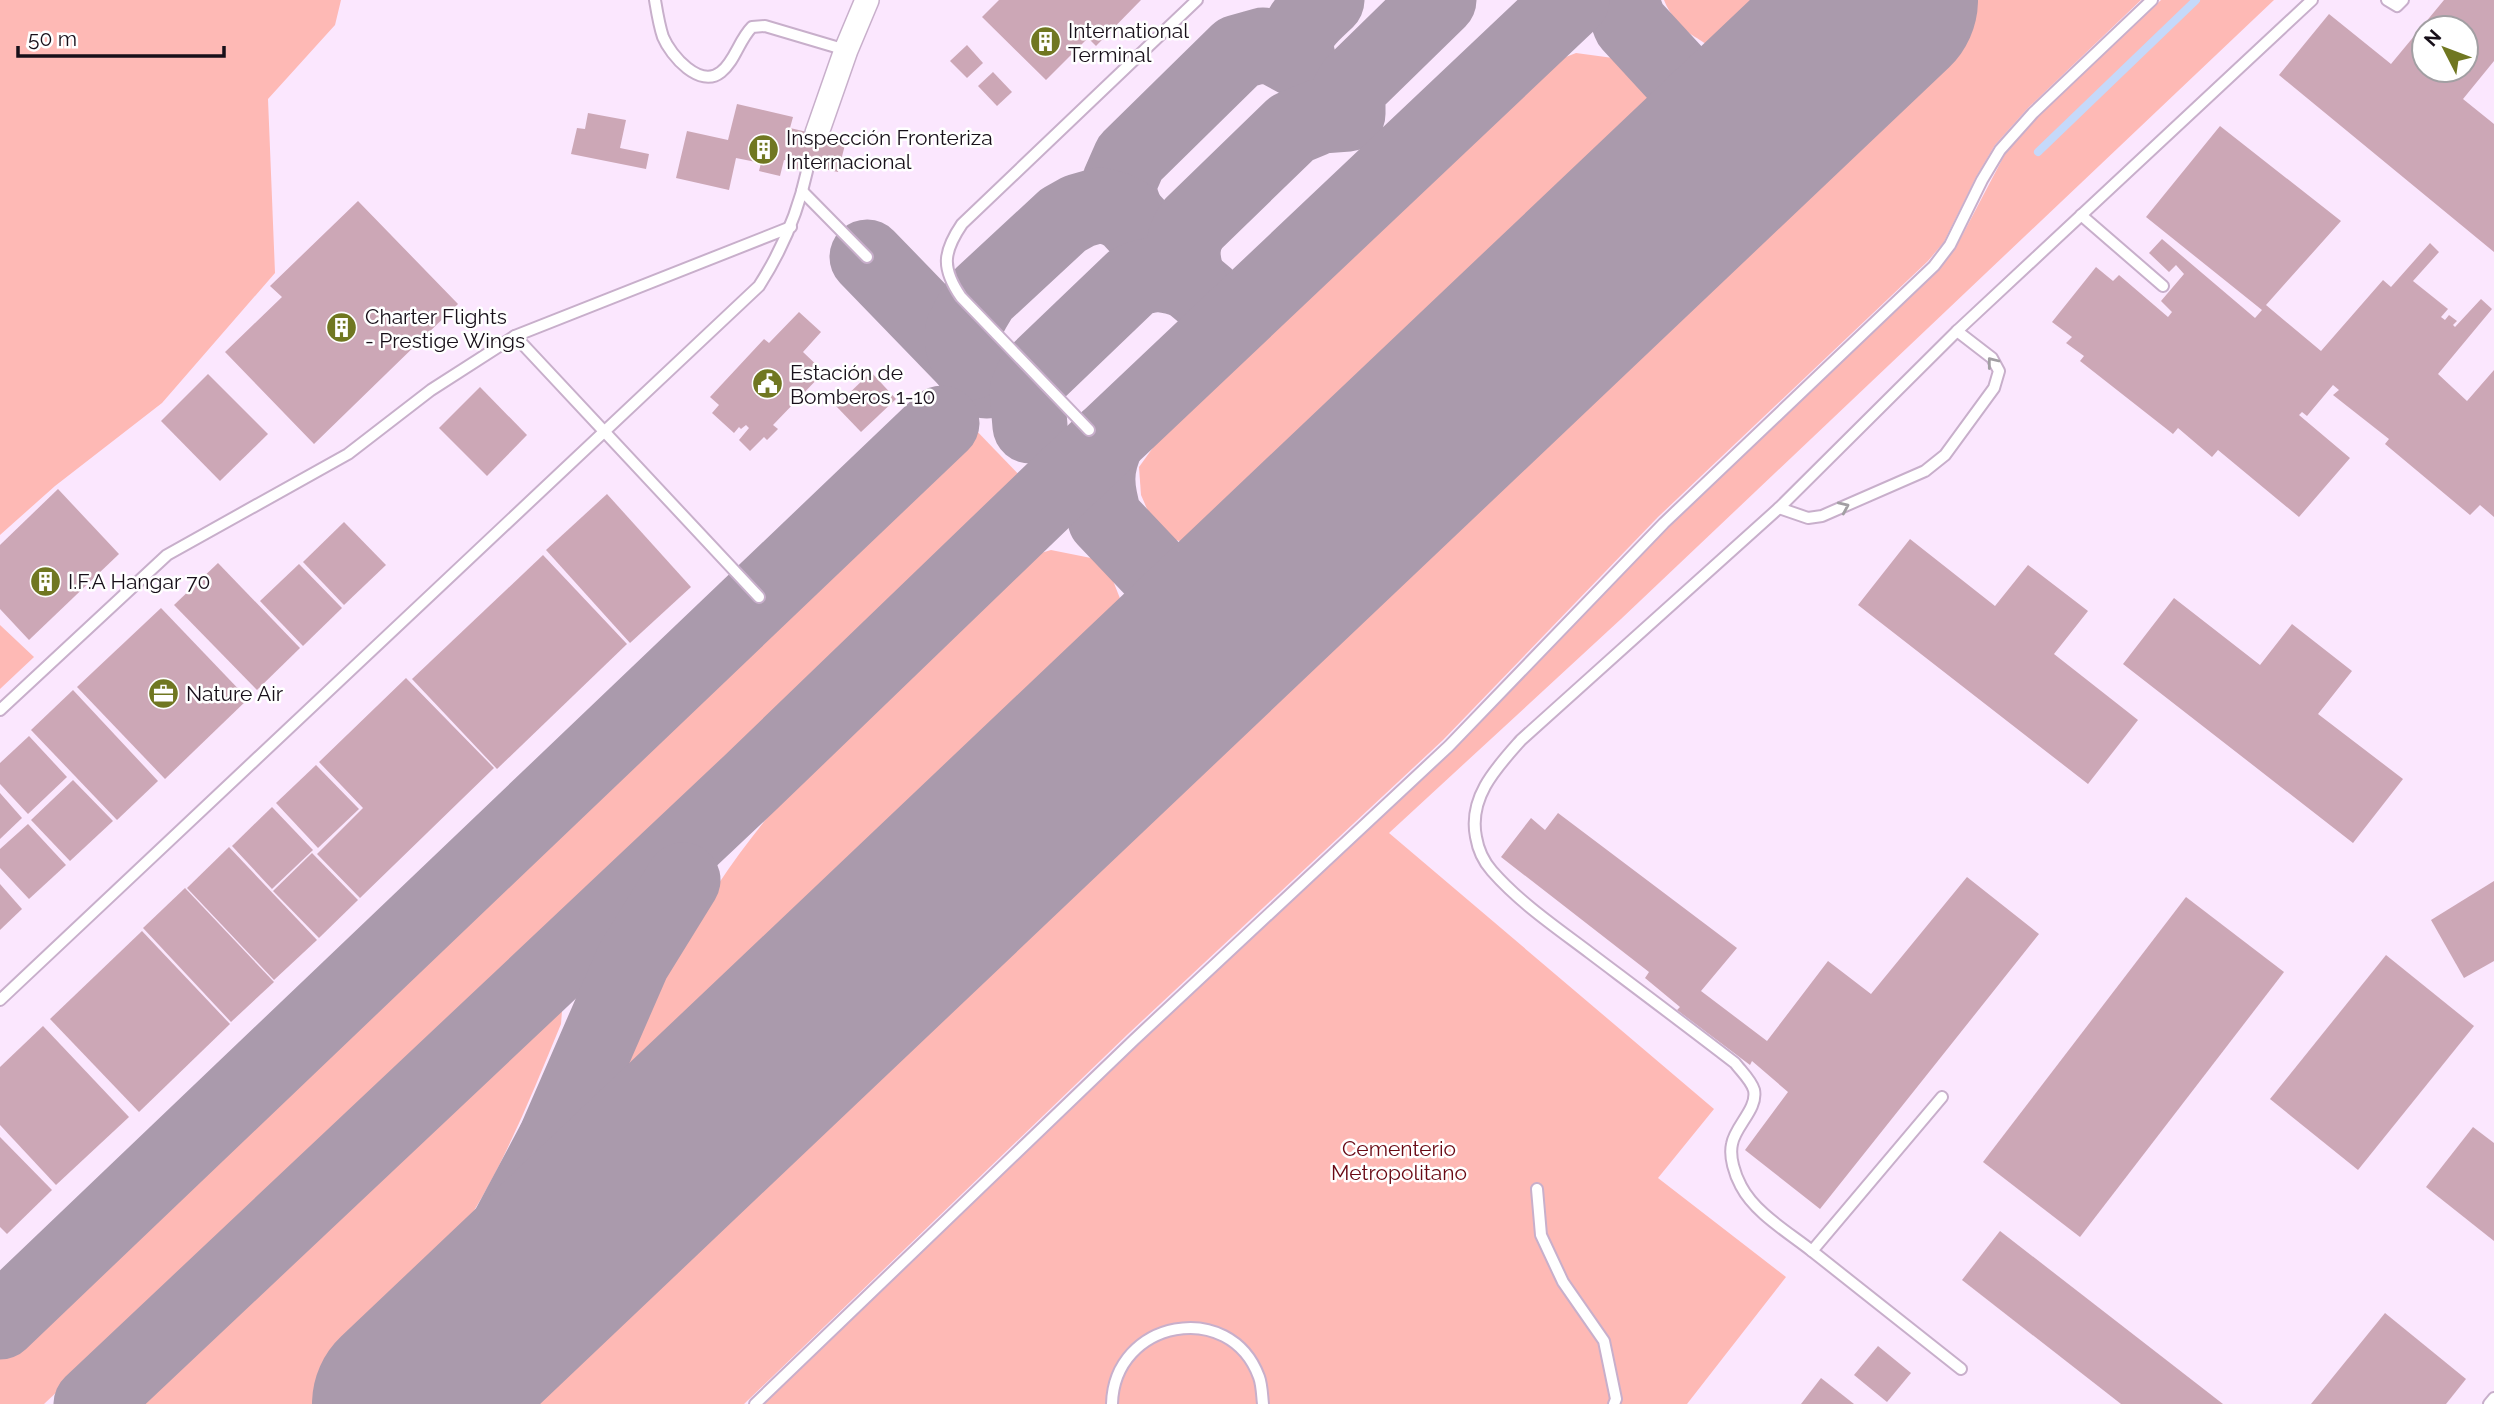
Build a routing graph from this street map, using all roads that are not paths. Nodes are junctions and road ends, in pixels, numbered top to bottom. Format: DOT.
graph roads {
  1 [pos="655,0"];
  2 [pos="867,0"];
  3 [pos="1197,0"];
  4 [pos="2152,0"];
  5 [pos="2312,0"];
  6 [pos="2386,0"];
  7 [pos="2403,0"];
  8 [pos="846,50"];
  9 [pos="817,133"];
  10 [pos="807,172"];
  11 [pos="802,191"];
  12 [pos="2081,215"];
  13 [pos="791,227"];
  14 [pos="867,257"];
  15 [pos="2163,286"];
  16 [pos="1957,331"];
  17 [pos="515,336"];
  18 [pos="1089,430"];
  19 [pos="605,432"];
  20 [pos="1779,508"];
  21 [pos="759,597"];
  22 [pos="0,710"];
  23 [pos="0,1000"];
  24 [pos="1942,1097"];
  25 [pos="1537,1189"];
  26 [pos="1812,1251"];
  27 [pos="1961,1369"];
  28 [pos="2494,1398"];
  29 [pos="755,1404"];
  30 [pos="1112,1404"];
  31 [pos="1263,1404"];
  32 [pos="1614,1404"];
  33 [pos="2489,1404"];
  1 -- 8 [label="lane"];
  2 -- 8 [label="street"];
  3 -- 18 [label="lane"];
  4 -- 29 [label="lane"];
  5 -- 12 [label="lane"];
  6 -- 7 [label="lane"];
  8 -- 9 [label="street"];
  10 -- 11 [label="lane"];
  11 -- 13 [label="lane"];
  11 -- 14 [label="lane"];
  12 -- 15 [label="lane"];
  12 -- 16 [label="lane"];
  13 -- 17 [label="lane"];
  13 -- 19 [label="lane"];
  16 -- 20 [label="lane"];
  20 -- 16 [label="lane, one-way"];
  17 -- 19 [label="lane"];
  17 -- 22 [label="lane"];
  19 -- 21 [label="lane"];
  19 -- 23 [label="lane"];
  20 -- 26 [label="lane"];
  24 -- 26 [label="lane"];
  25 -- 32 [label="lane"];
  26 -- 27 [label="lane"];
  28 -- 33 [label="lane"];
  30 -- 31 [label="lane"];
}
